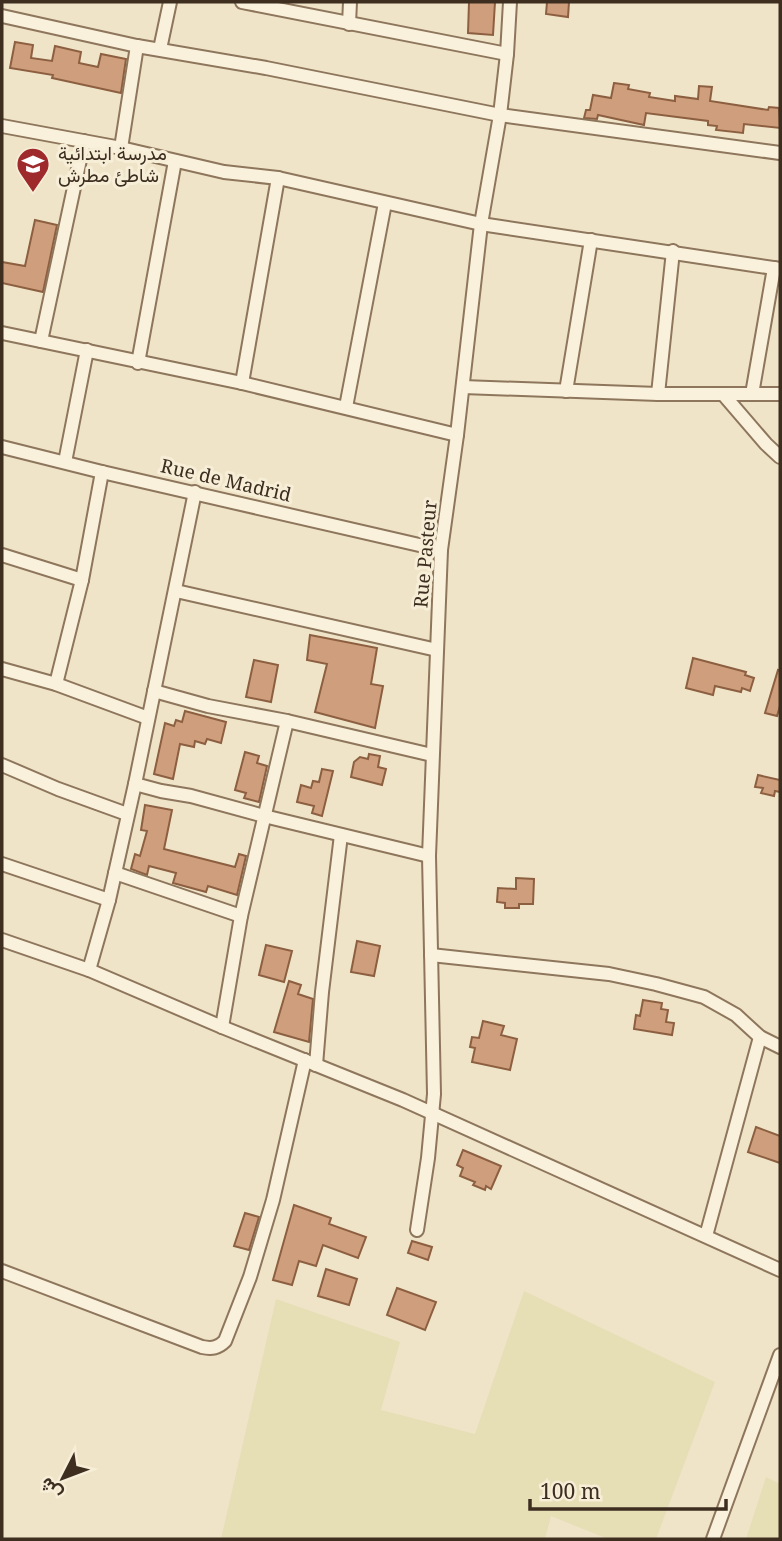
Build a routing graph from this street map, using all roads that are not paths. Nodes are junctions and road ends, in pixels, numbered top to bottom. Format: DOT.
graph roads {
  1 [pos="170,2"];
  2 [pos="242,2"];
  3 [pos="350,2"];
  4 [pos="510,2"];
  5 [pos="2,16"];
  6 [pos="349,24"];
  7 [pos="137,46"];
  8 [pos="160,50"];
  9 [pos="507,54"];
  10 [pos="500,115"];
  11 [pos="2,126"];
  12 [pos="85,141"];
  13 [pos="121,148"];
  14 [pos="780,153"];
  15 [pos="175,161"];
  16 [pos="278,178"];
  17 [pos="385,203"];
  18 [pos="481,224"];
  19 [pos="591,240"];
  20 [pos="673,251"];
  21 [pos="777,268"];
  22 [pos="2,333"];
  23 [pos="41,341"];
  24 [pos="87,351"];
  25 [pos="138,363"];
  26 [pos="242,383"];
  27 [pos="463,387"];
  28 [pos="566,391"];
  29 [pos="658,394"];
  30 [pos="723,394"];
  31 [pos="752,394"];
  32 [pos="780,394"];
  33 [pos="346,407"];
  34 [pos="457,435"];
  35 [pos="2,447"];
  36 [pos="780,457"];
  37 [pos="65,462"];
  38 [pos="102,472"];
  39 [pos="195,492"];
  40 [pos="441,550"];
  41 [pos="2,555"];
  42 [pos="82,580"];
  43 [pos="176,591"];
  44 [pos="437,650"];
  45 [pos="2,669"];
  46 [pos="56,684"];
  47 [pos="154,691"];
  48 [pos="148,718"];
  49 [pos="287,721"];
  50 [pos="432,755"];
  51 [pos="2,769"];
  52 [pos="135,784"];
  53 [pos="127,814"];
  54 [pos="264,816"];
  55 [pos="341,835"];
  56 [pos="429,856"];
  57 [pos="2,863"];
  58 [pos="115,873"];
  59 [pos="109,900"];
  60 [pos="241,916"];
  61 [pos="2,940"];
  62 [pos="431,955"];
  63 [pos="89,970"];
  64 [pos="222,1027"];
  65 [pos="760,1037"];
  66 [pos="780,1047"];
  67 [pos="310,1063"];
  68 [pos="433,1113"];
  69 [pos="417,1230"];
  70 [pos="706,1237"];
  71 [pos="780,1270"];
  72 [pos="2,1271"];
  73 [pos="780,1355"];
  74 [pos="713,1539"];
  1 -- 8 [label="street"];
  2 -- 6 [label="street"];
  3 -- 6 [label="street"];
  4 -- 9 [label="street, Rue Pasteur"];
  5 -- 7 [label="street"];
  6 -- 9 [label="street"];
  7 -- 8 [label="street"];
  7 -- 13 [label="street"];
  8 -- 10 [label="street"];
  9 -- 10 [label="street, Rue Pasteur"];
  10 -- 14 [label="street"];
  10 -- 18 [label="street, Rue Pasteur"];
  11 -- 12 [label="street"];
  12 -- 13 [label="street"];
  12 -- 23 [label="street"];
  13 -- 15 [label="street"];
  15 -- 16 [label="street"];
  15 -- 25 [label="street"];
  16 -- 17 [label="street"];
  16 -- 26 [label="street"];
  17 -- 18 [label="street"];
  17 -- 33 [label="street"];
  18 -- 19 [label="street"];
  18 -- 27 [label="street, Rue Pasteur"];
  19 -- 20 [label="street"];
  19 -- 28 [label="street"];
  20 -- 21 [label="street"];
  20 -- 29 [label="street"];
  21 -- 31 [label="street"];
  22 -- 23 [label="street"];
  23 -- 24 [label="street"];
  24 -- 25 [label="street"];
  24 -- 37 [label="street"];
  25 -- 26 [label="street"];
  26 -- 33 [label="street"];
  27 -- 28 [label="street"];
  27 -- 34 [label="street, Rue Pasteur"];
  28 -- 29 [label="street"];
  29 -- 30 [label="street"];
  30 -- 31 [label="street"];
  30 -- 36 [label="street"];
  31 -- 32 [label="street"];
  33 -- 34 [label="street"];
  34 -- 40 [label="street, Rue Pasteur"];
  35 -- 37 [label="street, Rue de Madrid"];
  37 -- 38 [label="street, Rue de Madrid"];
  38 -- 39 [label="street, Rue de Madrid"];
  38 -- 42 [label="street"];
  39 -- 40 [label="street, Rue de Madrid"];
  39 -- 43 [label="street"];
  40 -- 44 [label="street, Rue Pasteur"];
  41 -- 42 [label="street"];
  42 -- 46 [label="street"];
  43 -- 44 [label="street"];
  43 -- 47 [label="street"];
  44 -- 50 [label="street, Rue Pasteur"];
  45 -- 46 [label="street"];
  46 -- 48 [label="street"];
  47 -- 48 [label="street"];
  47 -- 49 [label="street"];
  48 -- 52 [label="street"];
  49 -- 50 [label="street"];
  49 -- 54 [label="street"];
  50 -- 56 [label="street, Rue Pasteur"];
  51 -- 53 [label="street"];
  52 -- 53 [label="street"];
  52 -- 54 [label="street"];
  53 -- 58 [label="street"];
  54 -- 55 [label="street"];
  54 -- 60 [label="street"];
  55 -- 56 [label="street"];
  55 -- 67 [label="street"];
  56 -- 62 [label="street, Rue Pasteur"];
  57 -- 59 [label="street"];
  58 -- 59 [label="street"];
  58 -- 60 [label="street"];
  59 -- 63 [label="street"];
  60 -- 64 [label="street"];
  61 -- 63 [label="street"];
  62 -- 65 [label="street"];
  62 -- 68 [label="street, Rue Pasteur"];
  63 -- 64 [label="street"];
  64 -- 67 [label="street"];
  65 -- 66 [label="street"];
  65 -- 70 [label="street"];
  67 -- 68 [label="street"];
  67 -- 72 [label="street"];
  68 -- 69 [label="street, Rue Pasteur"];
  68 -- 70 [label="street"];
  70 -- 71 [label="street"];
  73 -- 74 [label="street"];
}
